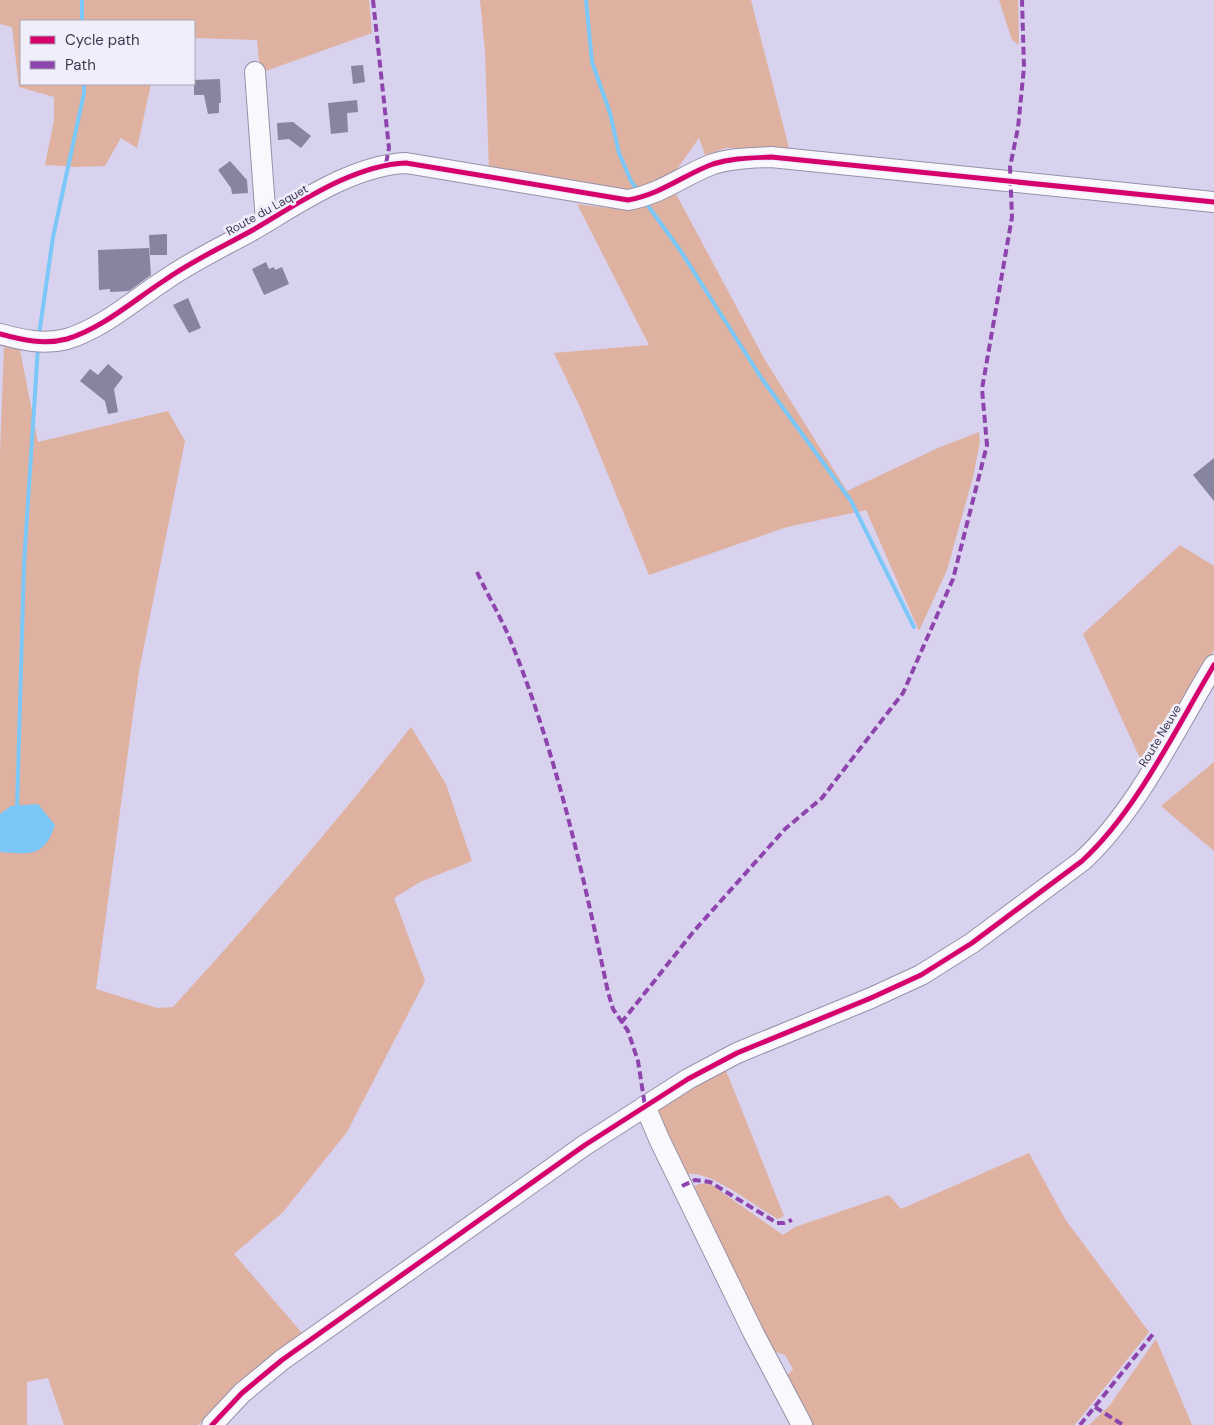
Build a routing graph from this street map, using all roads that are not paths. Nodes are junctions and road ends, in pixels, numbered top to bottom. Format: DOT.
graph roads {
  1 [pos="255,72"];
  2 [pos="1214,202"];
  3 [pos="266,222"];
  4 [pos="0,334"];
  5 [pos="1214,665"];
  6 [pos="645,1106"];
  7 [pos="212,1425"];
  8 [pos="802,1425"];
  1 -- 3 [label="street"];
  2 -- 3 [label="street, Route du Laquet"];
  3 -- 4 [label="street, Route du Laquet"];
  5 -- 6 [label="street, Route Neuve"];
  6 -- 7 [label="street, Route Neuve"];
  6 -- 8 [label="street"];
}
